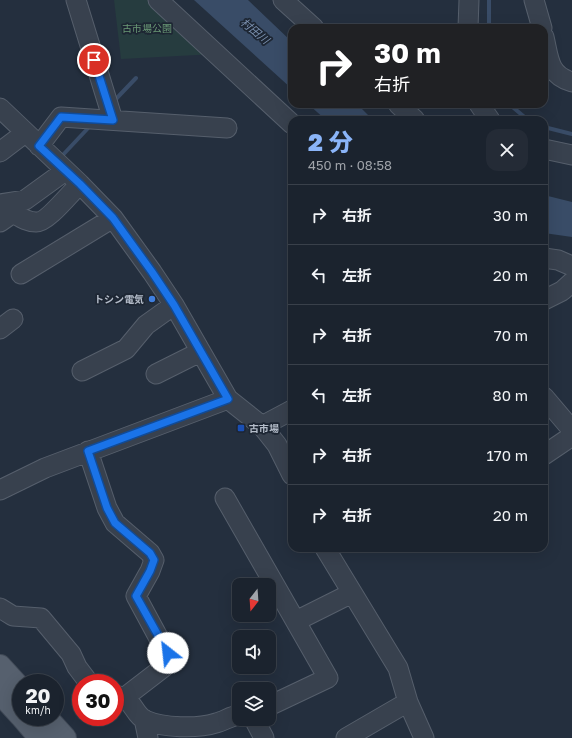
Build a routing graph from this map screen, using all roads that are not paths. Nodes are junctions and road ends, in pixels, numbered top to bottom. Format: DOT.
graph roads {
  1 [pos="76,0"];
  2 [pos="158,0"];
  3 [pos="283,0"];
  4 [pos="469,0"];
  5 [pos="534,0"];
  6 [pos="310,24"];
  7 [pos="468,24"];
  8 [pos="541,24"];
  9 [pos="548,53"];
  10 [pos="572,82"];
  11 [pos="0,108"];
  12 [pos="402,108"];
  13 [pos="411,116"];
  14 [pos="113,120"];
  15 [pos="288,120"];
  16 [pos="228,128"];
  17 [pos="25,133"];
  18 [pos="39,146"];
  19 [pos="0,152"];
  20 [pos="65,171"];
  21 [pos="80,184"];
  22 [pos="0,204"];
  23 [pos="113,218"];
  24 [pos="0,222"];
  25 [pos="548,259"];
  26 [pos="572,266"];
  27 [pos="21,274"];
  28 [pos="572,282"];
  29 [pos="548,298"];
  30 [pos="174,305"];
  31 [pos="200,352"];
  32 [pos="82,370"];
  33 [pos="156,374"];
  34 [pos="228,399"];
  35 [pos="548,402"];
  36 [pos="288,412"];
  37 [pos="262,426"];
  38 [pos="572,430"];
  39 [pos="572,436"];
  40 [pos="88,451"];
  41 [pos="548,452"];
  42 [pos="288,468"];
  43 [pos="0,490"];
  44 [pos="225,498"];
  45 [pos="333,552"];
  46 [pos="352,593"];
  47 [pos="0,608"];
  48 [pos="296,621"];
  49 [pos="0,666"];
  50 [pos="82,674"];
  51 [pos="12,679"];
  52 [pos="0,693"];
  53 [pos="124,693"];
  54 [pos="124,700"];
  55 [pos="408,702"];
  56 [pos="276,703"];
  57 [pos="12,707"];
  58 [pos="232,717"];
  59 [pos="144,719"];
  60 [pos="29,726"];
  61 [pos="54,726"];
  62 [pos="258,726"];
  63 [pos="40,738"];
  64 [pos="65,738"];
  65 [pos="148,738"];
  66 [pos="264,738"];
  67 [pos="346,738"];
  68 [pos="424,738"];
  1 -- 14 [label="street"];
  2 -- 15 [label="street"];
  3 -- 6 [label="street"];
  4 -- 7 [label="street"];
  5 -- 8 [label="street"];
  9 -- 10 [label="street"];
  11 -- 17 [label="street"];
  12 -- 13 [label="street"];
  14 -- 16 [label="street"];
  14 -- 18 [label="street"];
  17 -- 18 [label="street"];
  17 -- 19 [label="street"];
  18 -- 20 [label="street"];
  20 -- 21 [label="street"];
  20 -- 22 [label="street"];
  21 -- 23 [label="street"];
  21 -- 24 [label="street"];
  23 -- 27 [label="street"];
  23 -- 30 [label="street"];
  25 -- 26 [label="street"];
  28 -- 29 [label="street"];
  30 -- 31 [label="street"];
  30 -- 32 [label="street"];
  31 -- 33 [label="street"];
  31 -- 34 [label="street"];
  34 -- 37 [label="street"];
  34 -- 40 [label="street"];
  35 -- 38 [label="street"];
  36 -- 37 [label="street"];
  37 -- 42 [label="street"];
  39 -- 41 [label="street"];
  40 -- 43 [label="street"];
  40 -- 53 [label="street"];
  44 -- 48 [label="street"];
  45 -- 46 [label="street"];
  46 -- 48 [label="street"];
  46 -- 55 [label="street"];
  47 -- 50 [label="street"];
  48 -- 56 [label="street"];
  49 -- 51 [label="main road"];
  52 -- 57 [label="main road"];
  54 -- 59 [label="street"];
  55 -- 67 [label="street"];
  55 -- 68 [label="street"];
  58 -- 59 [label="street"];
  59 -- 65 [label="street"];
  60 -- 63 [label="main road"];
  61 -- 64 [label="main road"];
  62 -- 66 [label="street"];
}
